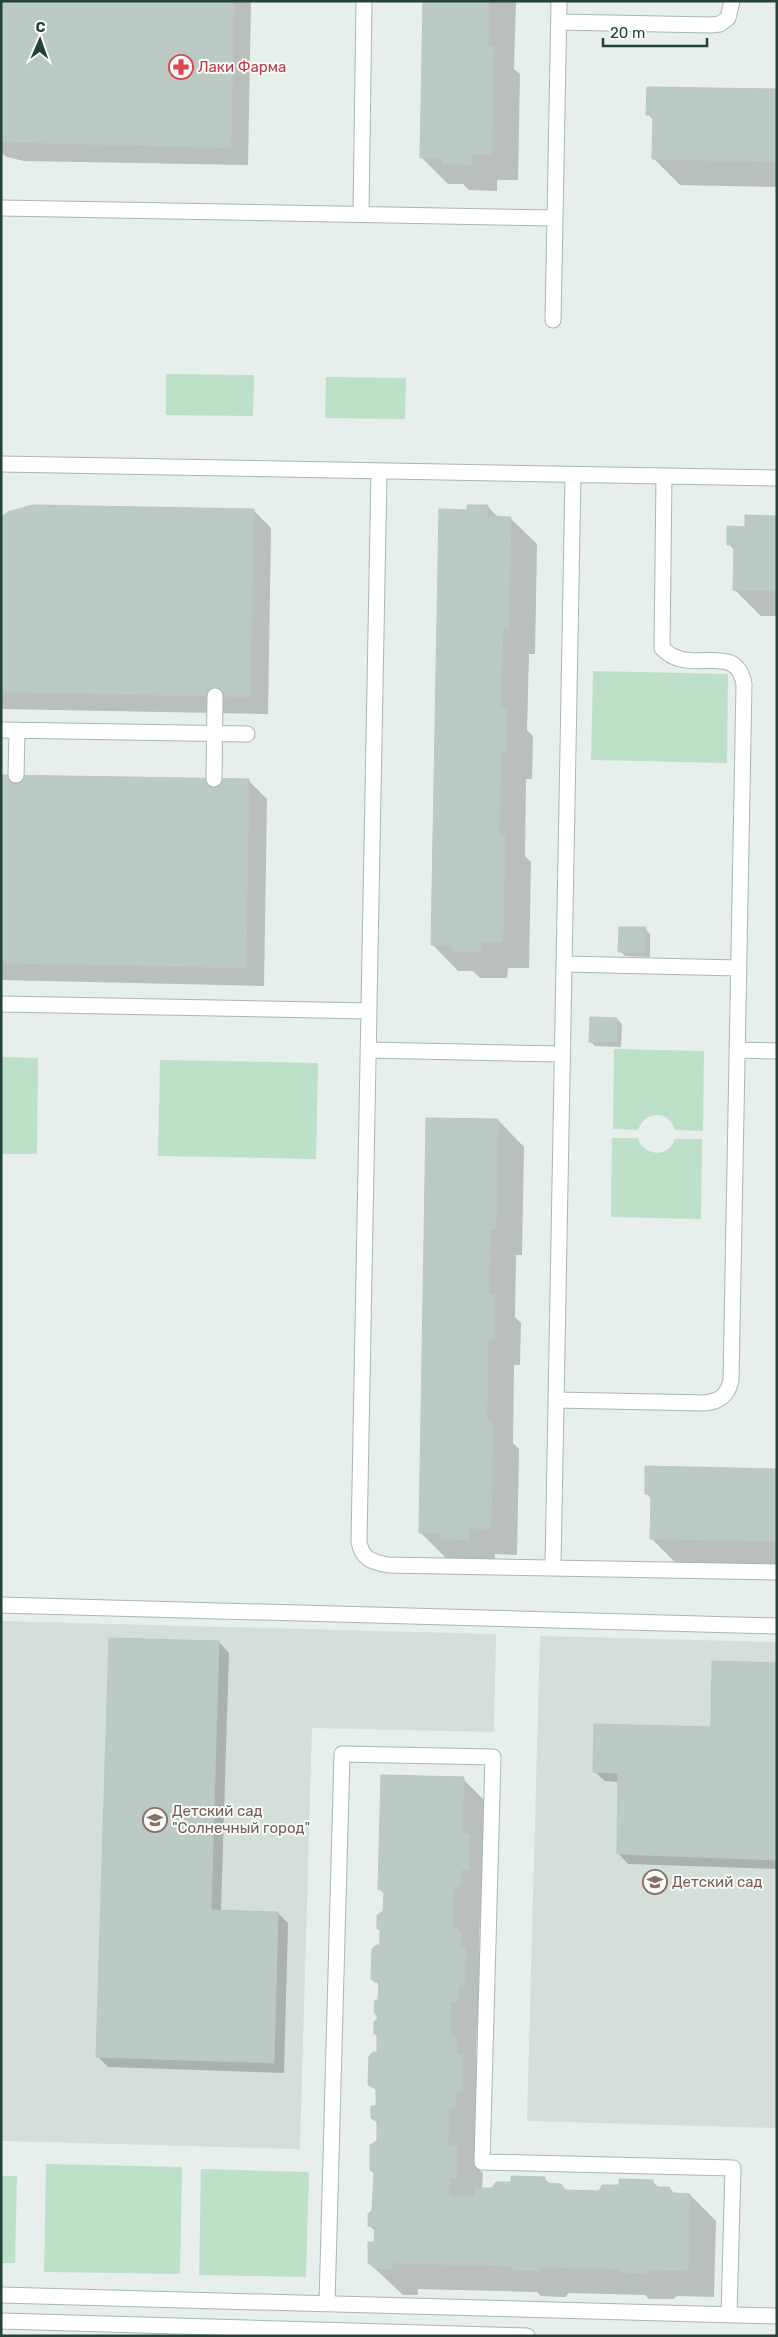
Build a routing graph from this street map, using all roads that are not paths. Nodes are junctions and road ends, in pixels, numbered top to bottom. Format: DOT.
graph roads {
  1 [pos="364,1"];
  2 [pos="559,1"];
  3 [pos="732,1"];
  4 [pos="559,22"];
  5 [pos="1,208"];
  6 [pos="360,214"];
  7 [pos="555,218"];
  8 [pos="553,320"];
  9 [pos="1,464"];
  10 [pos="379,472"];
  11 [pos="573,475"];
  12 [pos="664,476"];
  13 [pos="777,478"];
  14 [pos="215,696"];
  15 [pos="1,730"];
  16 [pos="17,730"];
  17 [pos="215,734"];
  18 [pos="246,734"];
  19 [pos="16,775"];
  20 [pos="214,779"];
  21 [pos="564,964"];
  22 [pos="739,968"];
  23 [pos="1,1004"];
  24 [pos="369,1011"];
  25 [pos="368,1050"];
  26 [pos="737,1050"];
  27 [pos="777,1051"];
  28 [pos="562,1054"];
  29 [pos="556,1400"];
  30 [pos="553,1567"];
  31 [pos="777,1572"];
  32 [pos="1,1605"];
  33 [pos="777,1626"];
  34 [pos="1,2295"];
  35 [pos="327,2304"];
  36 [pos="729,2314"];
  37 [pos="777,2316"];
  38 [pos="1,2321"];
  39 [pos="527,2336"];
  1 -- 6 [label="lane"];
  2 -- 4 [label="lane"];
  3 -- 4 [label="lane"];
  4 -- 7 [label="lane"];
  5 -- 6 [label="lane"];
  6 -- 7 [label="lane"];
  7 -- 8 [label="lane"];
  9 -- 10 [label="lane"];
  10 -- 11 [label="lane"];
  10 -- 24 [label="lane"];
  11 -- 12 [label="lane"];
  11 -- 21 [label="lane"];
  12 -- 13 [label="lane"];
  12 -- 22 [label="lane"];
  14 -- 17 [label="lane"];
  15 -- 16 [label="lane"];
  16 -- 17 [label="lane"];
  16 -- 19 [label="lane"];
  17 -- 18 [label="lane"];
  17 -- 20 [label="lane"];
  21 -- 22 [label="lane"];
  21 -- 28 [label="lane"];
  22 -- 26 [label="lane"];
  23 -- 24 [label="lane"];
  24 -- 25 [label="lane"];
  25 -- 28 [label="lane"];
  25 -- 30 [label="lane"];
  26 -- 27 [label="lane"];
  26 -- 29 [label="lane"];
  28 -- 29 [label="lane"];
  29 -- 30 [label="lane"];
  30 -- 31 [label="lane"];
  32 -- 33 [label="lane"];
  34 -- 35 [label="lane"];
  35 -- 36 [label="lane"];
  35 -- 36 [label="lane"];
  36 -- 37 [label="lane"];
  38 -- 39 [label="lane"];
}
